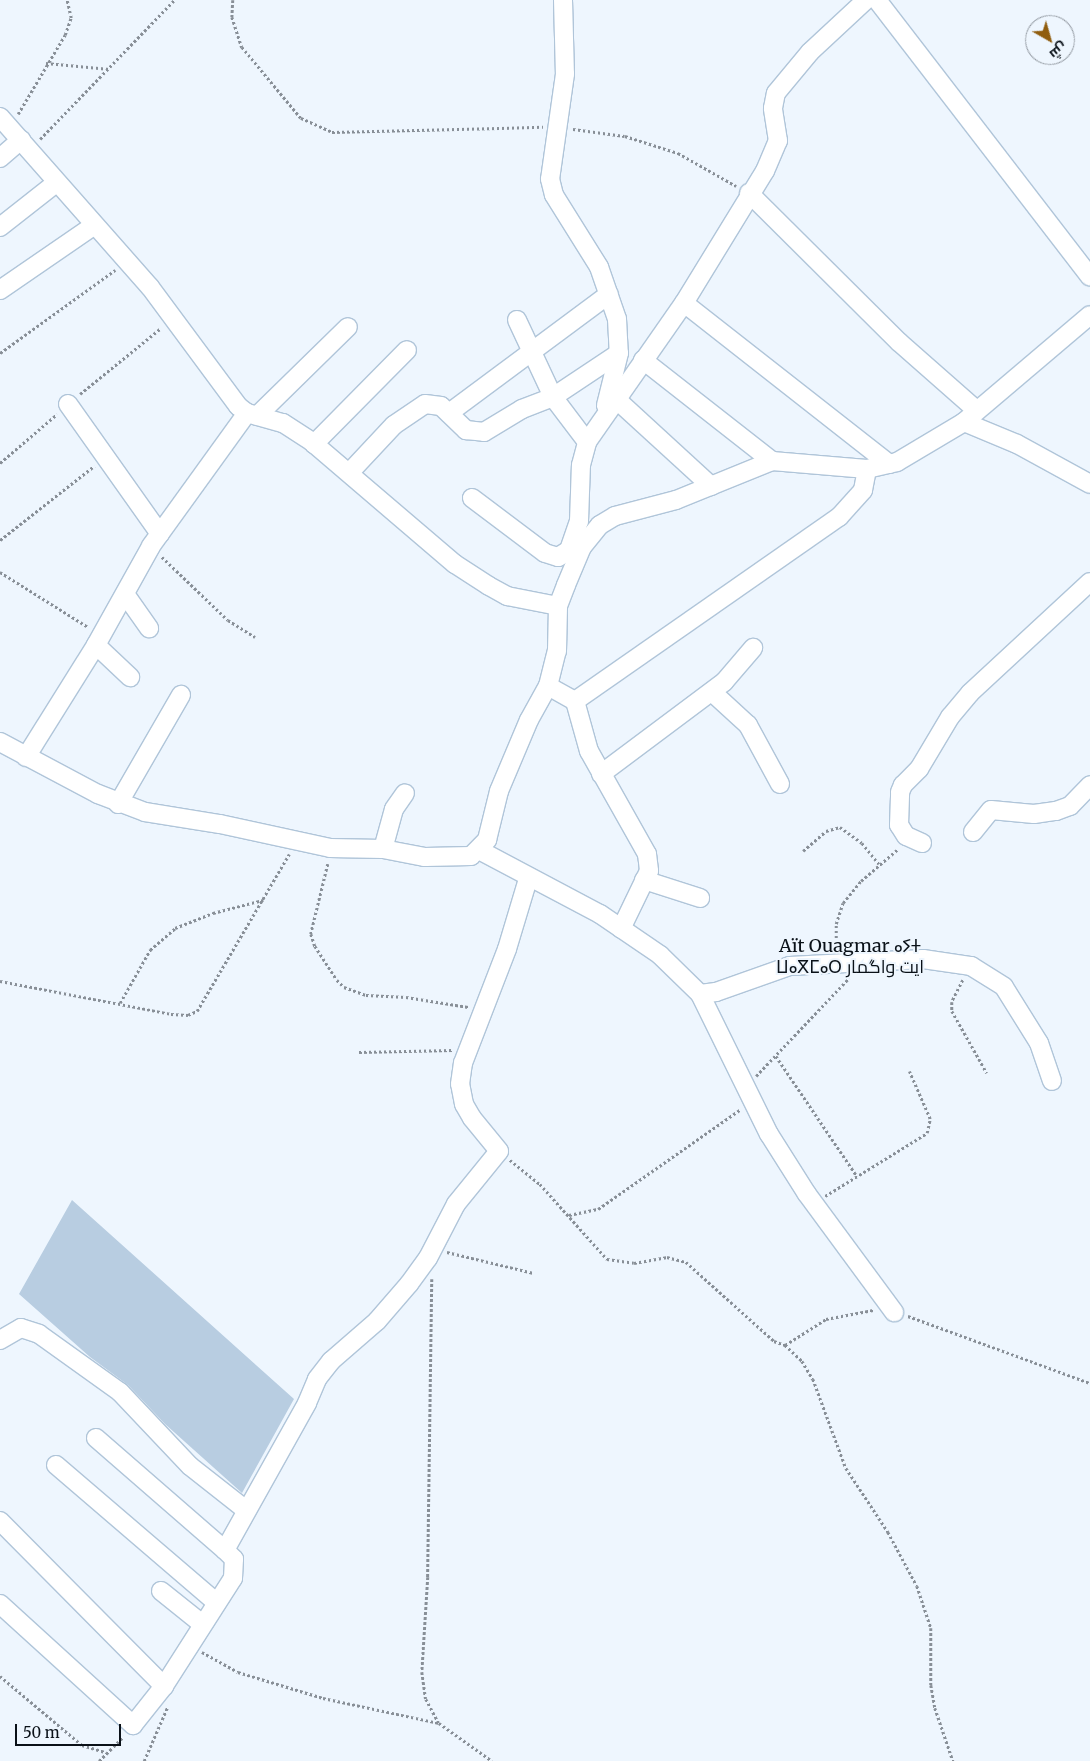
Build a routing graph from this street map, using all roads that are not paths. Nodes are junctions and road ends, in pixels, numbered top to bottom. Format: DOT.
graph roads {
  1 [pos="563,0"];
  2 [pos="866,0"];
  3 [pos="877,0"];
  4 [pos="15,134"];
  5 [pos="0,158"];
  6 [pos="56,183"];
  7 [pos="749,193"];
  8 [pos="93,226"];
  9 [pos="0,227"];
  10 [pos="1090,278"];
  11 [pos="0,290"];
  12 [pos="610,294"];
  13 [pos="684,303"];
  14 [pos="1090,315"];
  15 [pos="517,320"];
  16 [pos="348,327"];
  17 [pos="533,349"];
  18 [pos="407,350"];
  19 [pos="619,353"];
  20 [pos="643,360"];
  21 [pos="553,397"];
  22 [pos="616,399"];
  23 [pos="68,404"];
  24 [pos="449,413"];
  25 [pos="252,415"];
  26 [pos="970,416"];
  27 [pos="603,420"];
  28 [pos="587,442"];
  29 [pos="314,444"];
  30 [pos="772,461"];
  31 [pos="889,464"];
  32 [pos="867,470"];
  33 [pos="350,472"];
  34 [pos="1089,481"];
  35 [pos="711,486"];
  36 [pos="472,498"];
  37 [pos="155,540"];
  38 [pos="1090,582"];
  39 [pos="125,594"];
  40 [pos="558,606"];
  41 [pos="149,628"];
  42 [pos="99,640"];
  43 [pos="753,648"];
  44 [pos="130,676"];
  45 [pos="548,686"];
  46 [pos="712,692"];
  47 [pos="181,695"];
  48 [pos="575,701"];
  49 [pos="0,742"];
  50 [pos="26,757"];
  51 [pos="601,774"];
  52 [pos="780,784"];
  53 [pos="1090,785"];
  54 [pos="405,793"];
  55 [pos="118,804"];
  56 [pos="974,832"];
  57 [pos="916,840"];
  58 [pos="383,849"];
  59 [pos="479,850"];
  60 [pos="528,879"];
  61 [pos="644,880"];
  62 [pos="700,898"];
  63 [pos="621,929"];
  64 [pos="700,994"];
  65 [pos="1052,1081"];
  66 [pos="894,1312"];
  67 [pos="0,1340"];
  68 [pos="96,1438"];
  69 [pos="56,1465"];
  70 [pos="246,1510"];
  71 [pos="0,1521"];
  72 [pos="226,1550"];
  73 [pos="161,1591"];
  74 [pos="216,1602"];
  75 [pos="0,1604"];
  76 [pos="201,1623"];
  77 [pos="164,1686"];
  1 -- 12 [label="street"];
  2 -- 7 [label="street"];
  3 -- 10 [label="street"];
  4 -- 5 [label="street"];
  4 -- 6 [label="street"];
  6 -- 8 [label="street"];
  6 -- 9 [label="street"];
  7 -- 13 [label="street"];
  7 -- 26 [label="street"];
  8 -- 11 [label="street"];
  8 -- 25 [label="street"];
  12 -- 17 [label="street"];
  12 -- 19 [label="street"];
  13 -- 20 [label="street"];
  13 -- 31 [label="street"];
  14 -- 26 [label="street"];
  15 -- 17 [label="street"];
  16 -- 25 [label="street"];
  17 -- 21 [label="street"];
  17 -- 24 [label="street"];
  18 -- 29 [label="street"];
  19 -- 21 [label="street"];
  19 -- 27 [label="street"];
  20 -- 22 [label="street"];
  20 -- 30 [label="street"];
  21 -- 24 [label="street"];
  21 -- 28 [label="street"];
  22 -- 27 [label="street"];
  22 -- 35 [label="street"];
  23 -- 37 [label="street"];
  24 -- 33 [label="street"];
  25 -- 29 [label="street"];
  25 -- 37 [label="street"];
  26 -- 31 [label="street"];
  26 -- 34 [label="street"];
  27 -- 28 [label="street"];
  28 -- 36 [label="street"];
  29 -- 33 [label="street"];
  30 -- 32 [label="street"];
  30 -- 35 [label="street"];
  31 -- 32 [label="street"];
  32 -- 48 [label="street"];
  33 -- 40 [label="street"];
  35 -- 40 [label="street"];
  37 -- 39 [label="street"];
  38 -- 57 [label="street"];
  39 -- 41 [label="street"];
  39 -- 42 [label="street"];
  40 -- 45 [label="street"];
  42 -- 44 [label="street"];
  42 -- 50 [label="street"];
  43 -- 46 [label="street"];
  45 -- 48 [label="street"];
  45 -- 59 [label="street"];
  46 -- 51 [label="street"];
  46 -- 52 [label="street"];
  47 -- 55 [label="street"];
  48 -- 51 [label="street"];
  49 -- 50 [label="street"];
  50 -- 55 [label="street"];
  51 -- 61 [label="street"];
  53 -- 56 [label="street"];
  54 -- 58 [label="street"];
  55 -- 58 [label="street"];
  58 -- 59 [label="street"];
  59 -- 60 [label="street"];
  60 -- 63 [label="street"];
  60 -- 70 [label="street"];
  61 -- 62 [label="street"];
  61 -- 63 [label="street"];
  63 -- 64 [label="street"];
  64 -- 65 [label="street"];
  64 -- 66 [label="street"];
  67 -- 70 [label="street"];
  68 -- 72 [label="street"];
  69 -- 74 [label="street"];
  70 -- 72 [label="street"];
  71 -- 77 [label="street"];
  72 -- 74 [label="street"];
  73 -- 76 [label="street"];
  74 -- 76 [label="street"];
  75 -- 77 [label="street"];
  76 -- 77 [label="street"];
}
